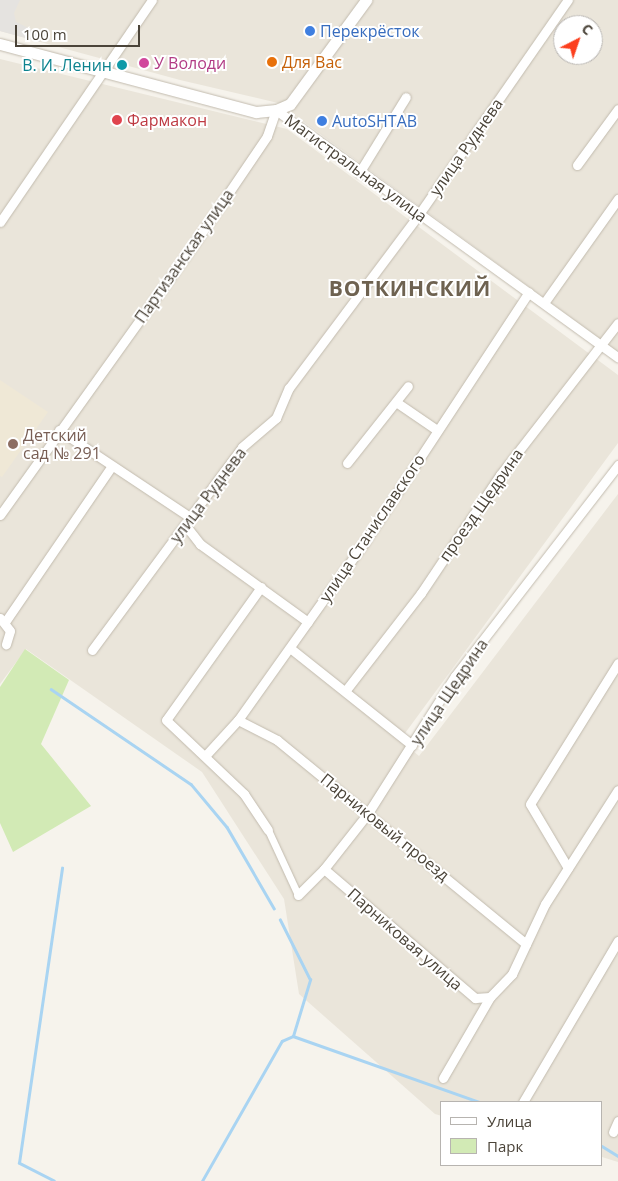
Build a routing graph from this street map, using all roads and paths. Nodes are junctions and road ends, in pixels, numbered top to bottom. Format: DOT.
graph roads {
  1 [pos="152,0"];
  2 [pos="366,0"];
  3 [pos="568,0"];
  4 [pos="0,44"];
  5 [pos="102,73"];
  6 [pos="406,97"];
  7 [pos="618,109"];
  8 [pos="276,110"];
  9 [pos="577,165"];
  10 [pos="359,173"];
  11 [pos="618,199"];
  12 [pos="419,214"];
  13 [pos="0,222"];
  14 [pos="529,292"];
  15 [pos="544,303"];
  16 [pos="618,323"];
  17 [pos="602,344"];
  18 [pos="618,358"];
  19 [pos="408,386"];
  20 [pos="396,402"];
  21 [pos="59,430"];
  22 [pos="437,430"];
  23 [pos="347,463"];
  24 [pos="618,465"];
  25 [pos="112,466"];
  26 [pos="0,515"];
  27 [pos="190,516"];
  28 [pos="186,526"];
  29 [pos="261,586"];
  30 [pos="3,620"];
  31 [pos="308,622"];
  32 [pos="6,644"];
  33 [pos="290,648"];
  34 [pos="92,650"];
  35 [pos="618,663"];
  36 [pos="346,690"];
  37 [pos="238,720"];
  38 [pos="412,745"];
  39 [pos="205,756"];
  40 [pos="618,790"];
  41 [pos="368,813"];
  42 [pos="268,830"];
  43 [pos="568,868"];
  44 [pos="324,869"];
  45 [pos="298,895"];
  46 [pos="618,941"];
  47 [pos="526,944"];
  48 [pos="490,997"];
  49 [pos="443,1078"];
  50 [pos="524,1101"];
  51 [pos="618,1121"];
  52 [pos="613,1132"];
  1 -- 5 [label="street"];
  2 -- 8 [label="street"];
  3 -- 12 [label="street, улица Руднева"];
  4 -- 5 [label="street, Магистральная улица"];
  5 -- 8 [label="street, Магистральная улица"];
  5 -- 13 [label="street"];
  6 -- 10 [label="street"];
  7 -- 9 [label="street"];
  8 -- 10 [label="street, Магистральная улица"];
  8 -- 21 [label="street, Партизанская улица"];
  10 -- 12 [label="street, Магистральная улица"];
  11 -- 15 [label="street"];
  12 -- 14 [label="street, Магистральная улица"];
  12 -- 27 [label="street, улица Руднева"];
  14 -- 15 [label="street, Магистральная улица"];
  14 -- 22 [label="street, улица Станиславского"];
  15 -- 17 [label="street, Магистральная улица"];
  16 -- 17 [label="street, проезд Щедрина"];
  17 -- 18 [label="street, Магистральная улица"];
  17 -- 36 [label="street, проезд Щедрина"];
  19 -- 20 [label="street"];
  20 -- 22 [label="street"];
  20 -- 23 [label="street"];
  21 -- 25 [label="street"];
  21 -- 26 [label="street, Партизанская улица"];
  22 -- 31 [label="street, улица Станиславского"];
  24 -- 38 [label="street, улица Щедрина"];
  25 -- 27 [label="street"];
  25 -- 30 [label="street"];
  27 -- 28 [label="street, улица Руднева"];
  28 -- 29 [label="street"];
  28 -- 34 [label="street, улица Руднева"];
  29 -- 31 [label="street"];
  29 -- 39 [label="street"];
  30 -- 32 [label="street"];
  31 -- 33 [label="street, улица Станиславского"];
  33 -- 36 [label="street"];
  33 -- 37 [label="street, улица Станиславского"];
  35 -- 43 [label="street"];
  36 -- 38 [label="street"];
  37 -- 39 [label="street, улица Станиславского"];
  37 -- 41 [label="street, Парниковый проезд"];
  38 -- 41 [label="street, улица Щедрина"];
  39 -- 42 [label="street"];
  40 -- 43 [label="street"];
  41 -- 44 [label="street, улица Щедрина"];
  41 -- 47 [label="street, Парниковый проезд"];
  42 -- 45 [label="street"];
  43 -- 47 [label="street"];
  44 -- 45 [label="street, улица Щедрина"];
  44 -- 48 [label="street, Парниковая улица"];
  46 -- 50 [label="street"];
  47 -- 48 [label="street"];
  48 -- 49 [label="street"];
  51 -- 52 [label="street"];
}
